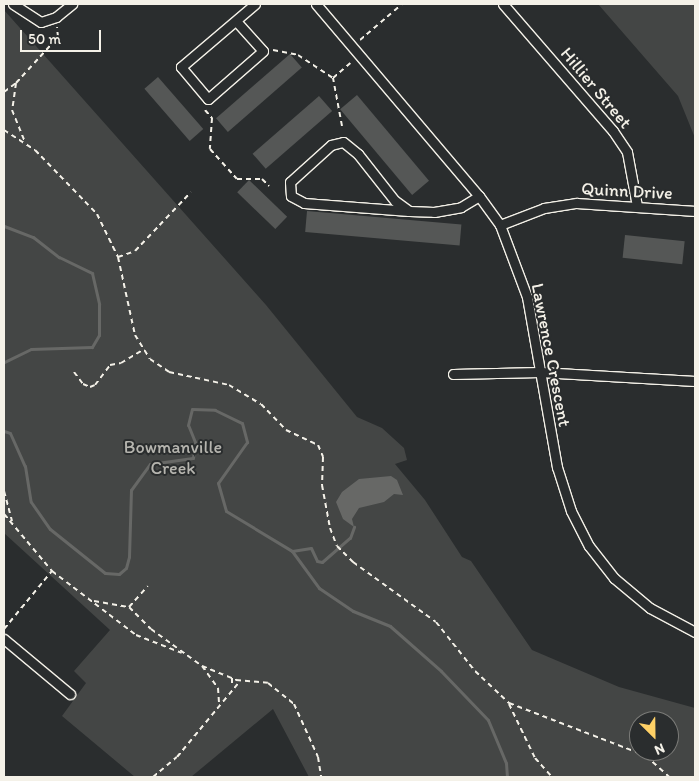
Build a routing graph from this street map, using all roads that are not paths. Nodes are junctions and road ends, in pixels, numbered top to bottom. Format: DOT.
graph roads {
  1 [pos="13,4"];
  2 [pos="72,4"];
  3 [pos="255,4"];
  4 [pos="316,4"];
  5 [pos="503,4"];
  6 [pos="236,21"];
  7 [pos="479,196"];
  8 [pos="636,206"];
  9 [pos="695,211"];
  10 [pos="409,212"];
  11 [pos="500,225"];
  12 [pos="540,372"];
  13 [pos="454,374"];
  14 [pos="695,381"];
  15 [pos="695,632"];
  16 [pos="4,639"];
  17 [pos="70,694"];
  1 -- 2 [label="street"];
  3 -- 6 [label="street"];
  4 -- 7 [label="street, Lawrence Crescent"];
  5 -- 8 [label="street, Hillier Street"];
  6 -- 6 [label="street"];
  7 -- 10 [label="street"];
  7 -- 11 [label="street, Lawrence Crescent"];
  8 -- 9 [label="street, Quinn Drive"];
  8 -- 11 [label="street, Quinn Drive"];
  10 -- 10 [label="street"];
  11 -- 12 [label="street, Lawrence Crescent"];
  12 -- 13 [label="street"];
  12 -- 14 [label="street"];
  12 -- 15 [label="street, Lawrence Crescent"];
  16 -- 17 [label="street"];
}
